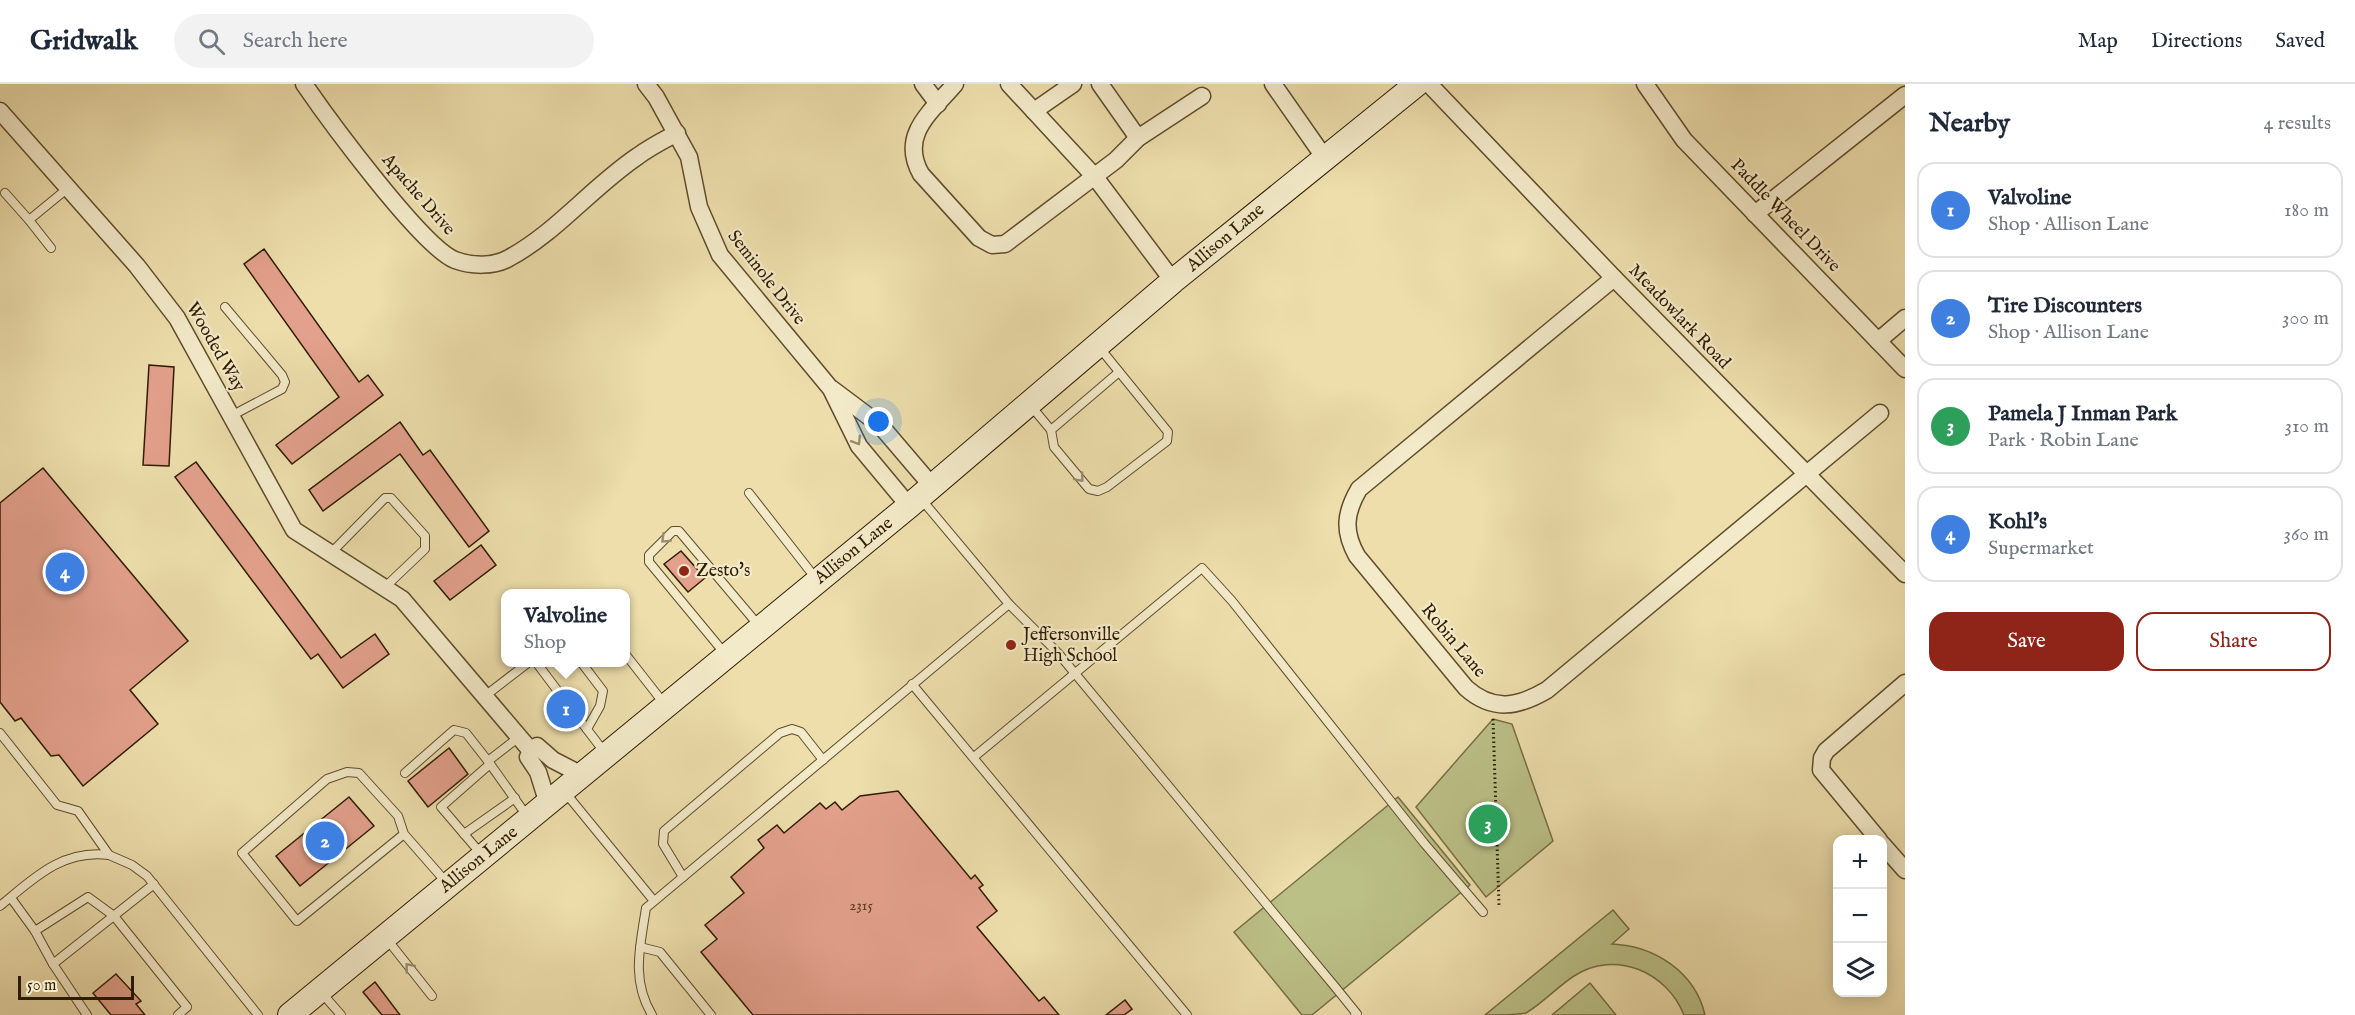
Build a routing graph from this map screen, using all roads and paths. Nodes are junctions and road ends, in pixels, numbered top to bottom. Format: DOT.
graph roads {
  1 [pos="304,84"];
  2 [pos="646,84"];
  3 [pos="923,84"];
  4 [pos="955,84"];
  5 [pos="1009,84"];
  6 [pos="1073,84"];
  7 [pos="1100,84"];
  8 [pos="1272,84"];
  9 [pos="1417,84"];
  10 [pos="1429,84"];
  11 [pos="1645,84"];
  12 [pos="1905,95"];
  13 [pos="1202,96"];
  14 [pos="938,105"];
  15 [pos="0,111"];
  16 [pos="1034,111"];
  17 [pos="677,133"];
  18 [pos="1138,138"];
  19 [pos="1324,157"];
  20 [pos="1095,177"];
  21 [pos="68,188"];
  22 [pos="5,193"];
  23 [pos="1755,214"];
  24 [pos="29,220"];
  25 [pos="51,248"];
  26 [pos="1614,278"];
  27 [pos="1173,281"];
  28 [pos="225,307"];
  29 [pos="1905,318"];
  30 [pos="1878,341"];
  31 [pos="1099,346"];
  32 [pos="1905,369"];
  33 [pos="1119,372"];
  34 [pos="831,389"];
  35 [pos="1030,405"];
  36 [pos="1880,413"];
  37 [pos="231,416"];
  38 [pos="1051,430"];
  39 [pos="1807,474"];
  40 [pos="749,493"];
  41 [pos="920,496"];
  42 [pos="331,553"];
  43 [pos="1905,574"];
  44 [pos="818,580"];
  45 [pos="388,592"];
  46 [pos="1009,604"];
  47 [pos="760,627"];
  48 [pos="726,656"];
  49 [pos="630,660"];
  50 [pos="524,667"];
  51 [pos="539,667"];
  52 [pos="584,667"];
  53 [pos="1074,673"];
  54 [pos="1905,683"];
  55 [pos="912,684"];
  56 [pos="485,696"];
  57 [pos="563,698"];
  58 [pos="666,706"];
  59 [pos="576,715"];
  60 [pos="1493,719"];
  61 [pos="587,729"];
  62 [pos="0,733"];
  63 [pos="519,737"];
  64 [pos="531,751"];
  65 [pos="607,755"];
  66 [pos="974,757"];
  67 [pos="823,760"];
  68 [pos="489,762"];
  69 [pos="405,773"];
  70 [pos="564,790"];
  71 [pos="514,798"];
  72 [pos="529,819"];
  73 [pos="404,834"];
  74 [pos="464,834"];
  75 [pos="1875,835"];
  76 [pos="1887,850"];
  77 [pos="109,855"];
  78 [pos="483,857"];
  79 [pos="1905,870"];
  80 [pos="683,877"];
  81 [pos="154,884"];
  82 [pos="448,885"];
  83 [pos="10,898"];
  84 [pos="654,901"];
  85 [pos="1498,905"];
  86 [pos="0,906"];
  87 [pos="1483,912"];
  88 [pos="114,916"];
  89 [pos="35,931"];
  90 [pos="385,937"];
  91 [pos="640,947"];
  92 [pos="53,964"];
  93 [pos="320,991"];
  94 [pos="432,996"];
  95 [pos="87,1015"];
  96 [pos="178,1015"];
  97 [pos="258,1015"];
  98 [pos="290,1015"];
  99 [pos="341,1015"];
  100 [pos="652,1015"];
  101 [pos="711,1015"];
  102 [pos="1186,1015"];
  103 [pos="1355,1015"];
  1 -- 17 [label="street, Apache Drive"];
  2 -- 17 [label="street, Seminole Drive"];
  3 -- 14 [label="street"];
  4 -- 14 [label="street"];
  5 -- 16 [label="street"];
  6 -- 16 [label="street"];
  7 -- 18 [label="street"];
  8 -- 19 [label="street"];
  9 -- 19 [label="main road, Allison Lane"];
  10 -- 26 [label="street, Meadowlark Road"];
  11 -- 23 [label="street, Paddle Wheel Drive"];
  12 -- 23 [label="street"];
  13 -- 18 [label="street"];
  14 -- 20 [label="street"];
  15 -- 21 [label="street, Wooded Way"];
  16 -- 20 [label="street"];
  17 -- 34 [label="street, Seminole Drive"];
  18 -- 20 [label="street"];
  19 -- 27 [label="main road, Allison Lane"];
  20 -- 27 [label="street"];
  21 -- 24 [label="lane"];
  21 -- 37 [label="street, Wooded Way"];
  22 -- 24 [label="lane"];
  23 -- 30 [label="street, Paddle Wheel Drive"];
  24 -- 25 [label="lane"];
  26 -- 39 [label="street, Meadowlark Road"];
  26 -- 39 [label="street, Robin Lane"];
  27 -- 31 [label="main road, Allison Lane"];
  28 -- 37 [label="lane"];
  29 -- 30 [label="street"];
  30 -- 32 [label="street, Paddle Wheel Drive"];
  31 -- 33 [label="lane"];
  31 -- 35 [label="main road, Allison Lane"];
  33 -- 38 [label="lane"];
  38 -- 33 [label="lane, one-way"];
  34 -- 41 [label="street, Seminole Drive"];
  34 -- 41 [label="street, Seminole Drive, one-way"];
  35 -- 38 [label="lane"];
  35 -- 41 [label="main road, Allison Lane"];
  36 -- 39 [label="street, Robin Lane"];
  37 -- 42 [label="street, Wooded Way"];
  39 -- 43 [label="street, Meadowlark Road"];
  40 -- 44 [label="lane"];
  41 -- 44 [label="main road, Allison Lane"];
  41 -- 46 [label="lane"];
  42 -- 45 [label="street, Wooded Way"];
  42 -- 45 [label="lane"];
  44 -- 47 [label="main road, Allison Lane"];
  45 -- 56 [label="street, Wooded Way"];
  46 -- 53 [label="lane"];
  46 -- 55 [label="lane"];
  47 -- 48 [label="main road, Allison Lane"];
  47 -- 48 [label="lane, one-way"];
  48 -- 58 [label="main road, Allison Lane"];
  49 -- 58 [label="lane"];
  50 -- 56 [label="lane"];
  51 -- 57 [label="lane"];
  52 -- 61 [label="lane"];
  53 -- 66 [label="lane"];
  53 -- 87 [label="lane"];
  53 -- 103 [label="lane"];
  54 -- 75 [label="street"];
  55 -- 66 [label="lane"];
  55 -- 67 [label="lane"];
  56 -- 63 [label="street, Wooded Way"];
  58 -- 65 [label="main road, Allison Lane"];
  59 -- 61 [label="lane"];
  60 -- 85 [label="path"];
  61 -- 65 [label="lane"];
  62 -- 77 [label="lane"];
  63 -- 64 [label="street, Wooded Way"];
  63 -- 68 [label="lane"];
  64 -- 70 [label="street"];
  64 -- 70 [label="street"];
  65 -- 70 [label="main road, Allison Lane"];
  66 -- 102 [label="lane"];
  67 -- 80 [label="lane"];
  67 -- 80 [label="lane"];
  68 -- 69 [label="lane"];
  68 -- 71 [label="lane"];
  68 -- 74 [label="lane"];
  70 -- 72 [label="main road, Allison Lane"];
  70 -- 84 [label="lane"];
  71 -- 72 [label="lane"];
  71 -- 74 [label="lane"];
  72 -- 78 [label="main road, Allison Lane"];
  73 -- 73 [label="lane"];
  73 -- 82 [label="lane"];
  74 -- 78 [label="lane"];
  76 -- 79 [label="street"];
  77 -- 81 [label="lane"];
  77 -- 83 [label="lane"];
  78 -- 82 [label="main road, Allison Lane"];
  80 -- 84 [label="lane"];
  81 -- 88 [label="lane"];
  81 -- 97 [label="lane"];
  82 -- 90 [label="main road, Allison Lane"];
  83 -- 86 [label="lane"];
  83 -- 89 [label="lane"];
  84 -- 91 [label="lane"];
  88 -- 89 [label="lane"];
  88 -- 92 [label="lane"];
  88 -- 96 [label="lane"];
  89 -- 92 [label="lane"];
  90 -- 93 [label="main road, Allison Lane"];
  94 -- 90 [label="lane, one-way"];
  91 -- 100 [label="lane"];
  91 -- 101 [label="lane"];
  92 -- 95 [label="lane"];
  93 -- 98 [label="main road, Allison Lane"];
  93 -- 99 [label="lane"];
}
